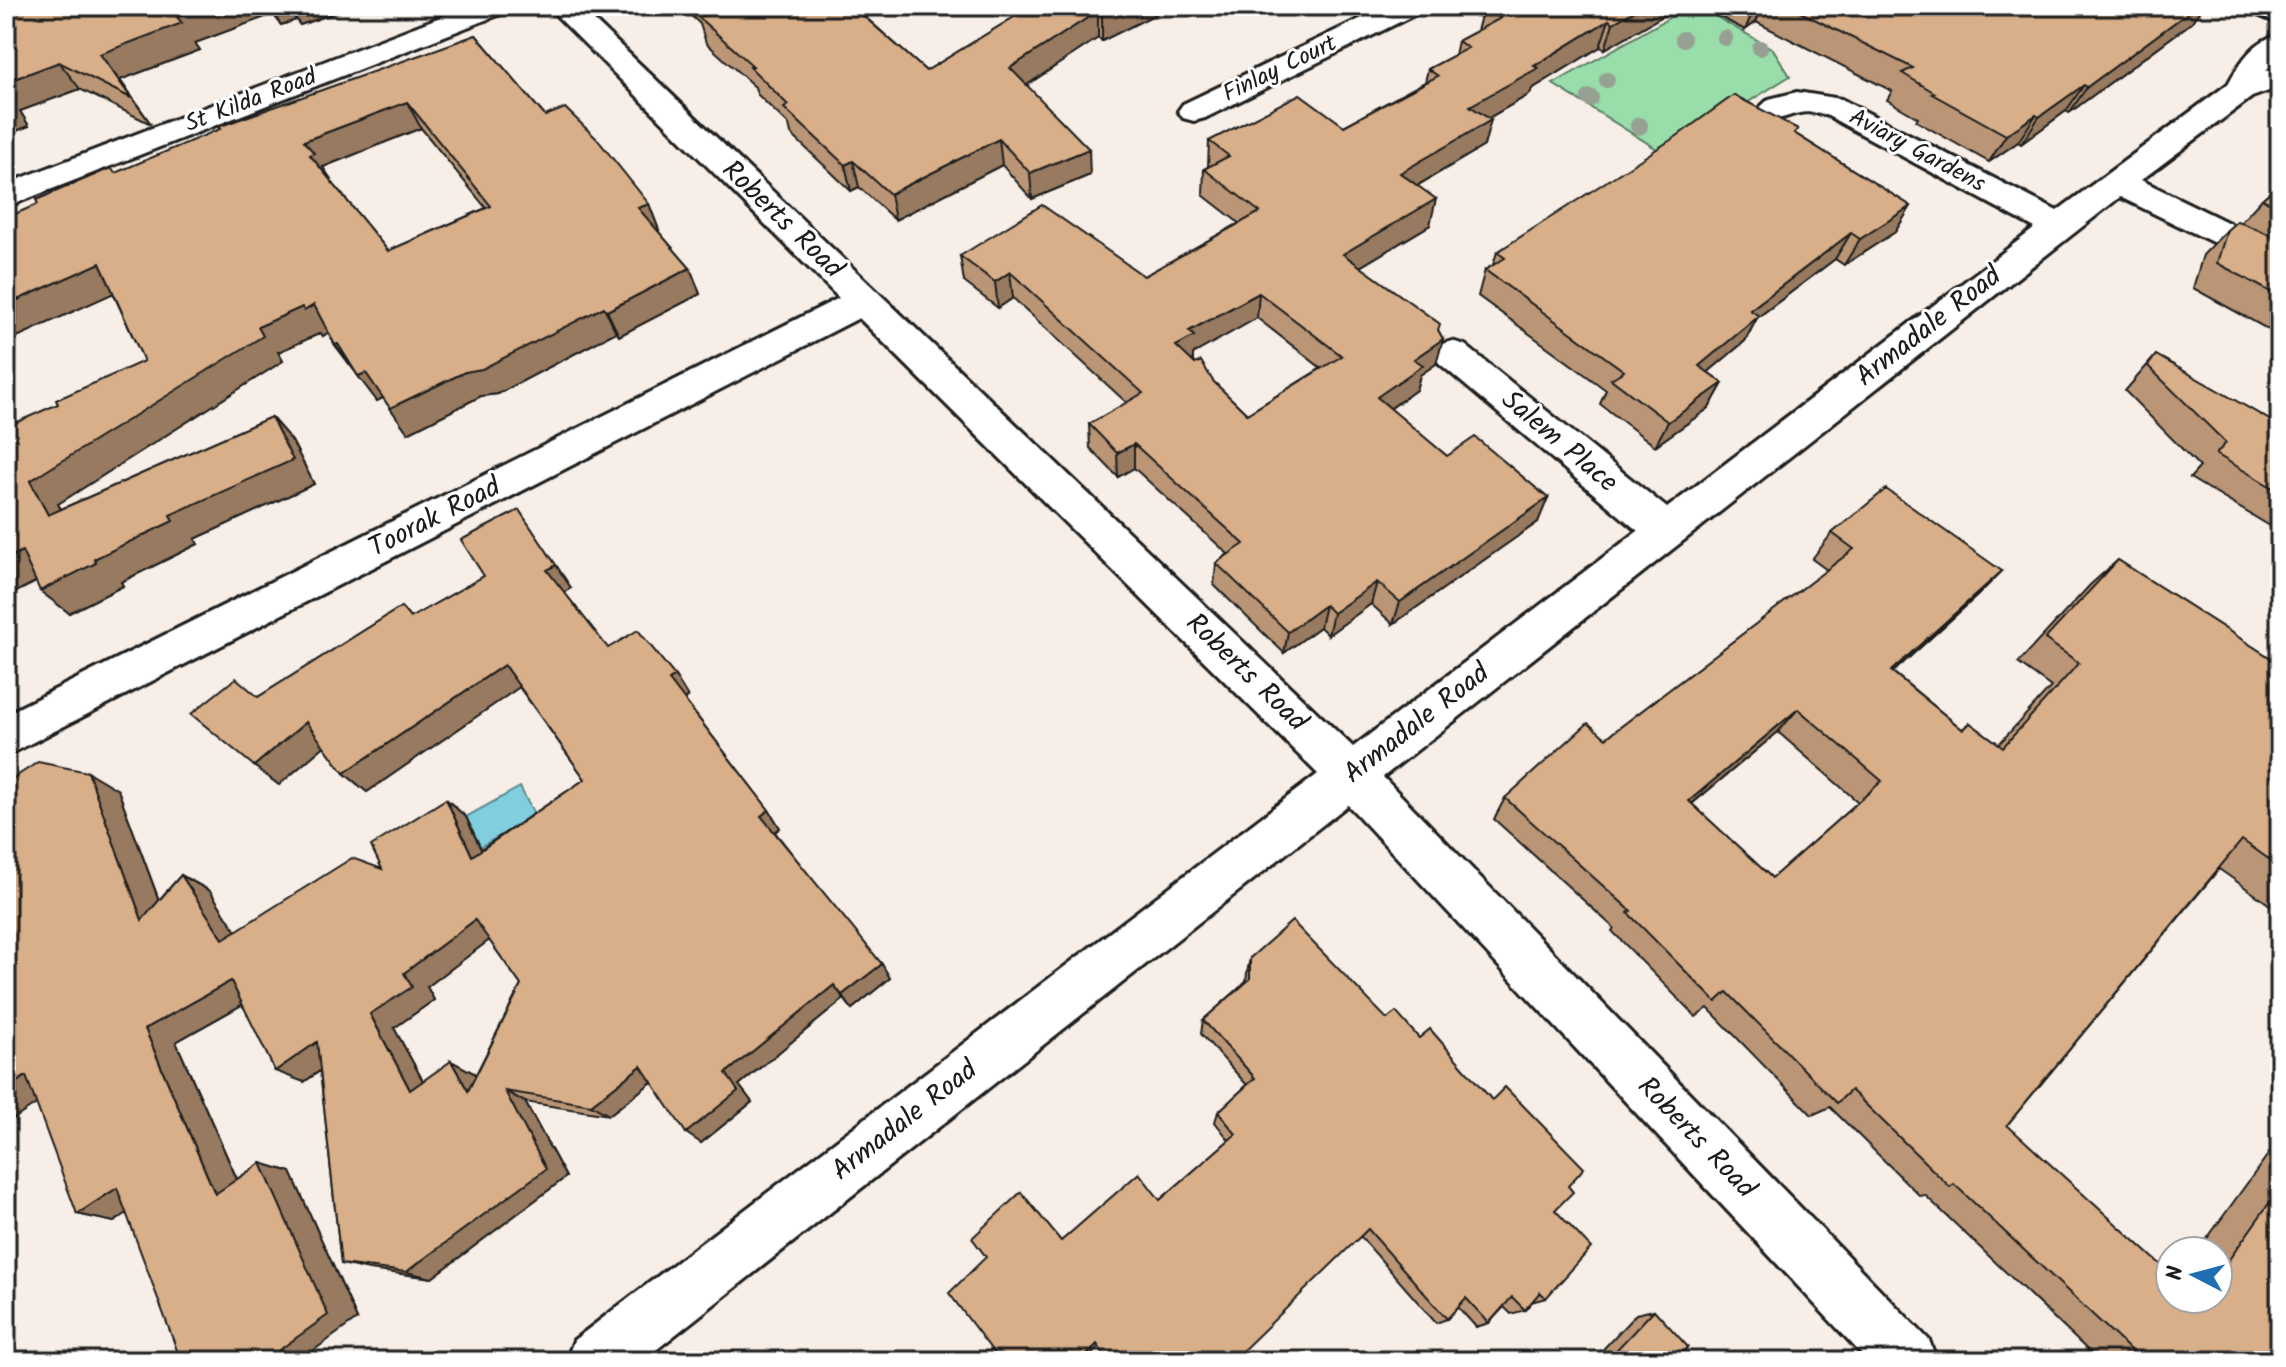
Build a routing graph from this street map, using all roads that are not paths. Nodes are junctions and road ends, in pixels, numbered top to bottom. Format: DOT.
graph roads {
  1 [pos="496,6"];
  2 [pos="562,6"];
  3 [pos="1410,6"];
  4 [pos="2260,6"];
  5 [pos="2280,15"];
  6 [pos="2280,43"];
  7 [pos="2260,84"];
  8 [pos="1194,111"];
  9 [pos="1772,111"];
  10 [pos="2117,182"];
  11 [pos="6,196"];
  12 [pos="2058,226"];
  13 [pos="2280,263"];
  14 [pos="864,300"];
  15 [pos="1452,354"];
  16 [pos="1666,531"];
  17 [pos="6,736"];
  18 [pos="1350,775"];
  19 [pos="595,1361"];
  20 [pos="1908,1361"];
  1 -- 11 [label="street, St Kilda Road"];
  2 -- 14 [label="street, Roberts Road"];
  3 -- 8 [label="street, Finlay Court"];
  4 -- 5 [label="street"];
  6 -- 7 [label="street, Armadale Road"];
  7 -- 10 [label="street, Armadale Road"];
  9 -- 12 [label="street, Aviary Gardens"];
  10 -- 12 [label="street, Armadale Road"];
  10 -- 13 [label="street"];
  12 -- 16 [label="street, Armadale Road"];
  14 -- 17 [label="street, Toorak Road"];
  14 -- 18 [label="street, Roberts Road"];
  15 -- 16 [label="street, Salem Place"];
  16 -- 18 [label="street, Armadale Road"];
  18 -- 19 [label="street, Armadale Road"];
  18 -- 20 [label="street, Roberts Road"];
}
